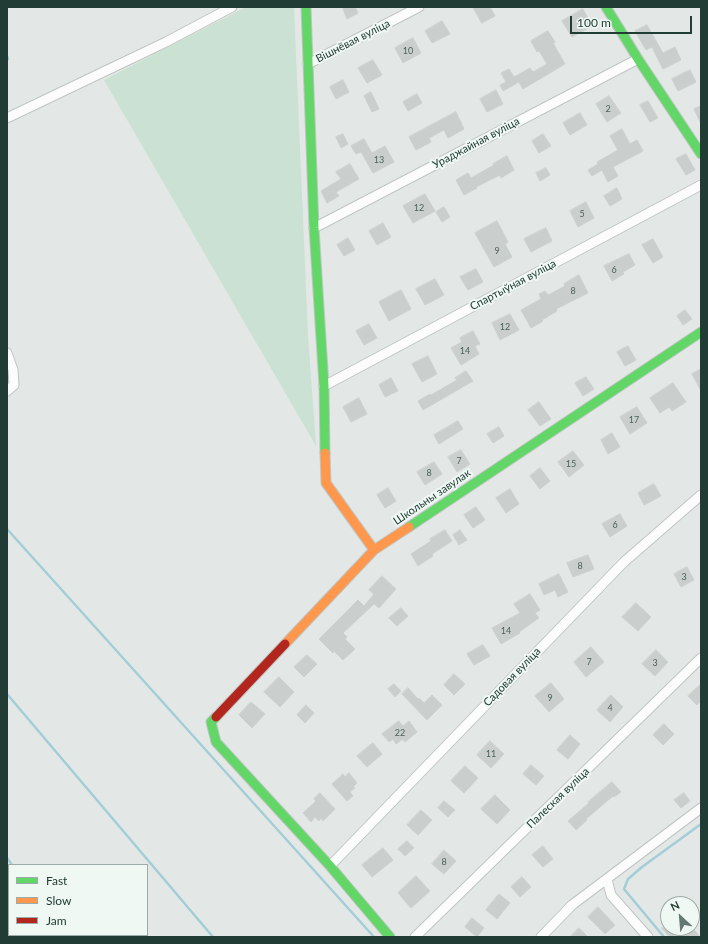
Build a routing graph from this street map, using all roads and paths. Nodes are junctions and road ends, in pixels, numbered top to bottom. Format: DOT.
graph roads {
  1 [pos="232,7"];
  2 [pos="306,7"];
  3 [pos="419,7"];
  4 [pos="606,7"];
  5 [pos="638,58"];
  6 [pos="308,64"];
  7 [pos="7,118"];
  8 [pos="701,154"];
  9 [pos="701,185"];
  10 [pos="314,228"];
  11 [pos="701,332"];
  12 [pos="7,353"];
  13 [pos="324,386"];
  14 [pos="7,392"];
  15 [pos="701,495"];
  16 [pos="374,550"];
  17 [pos="701,658"];
  18 [pos="701,808"];
  19 [pos="330,866"];
  20 [pos="607,879"];
  21 [pos="390,937"];
  22 [pos="415,937"];
  23 [pos="541,937"];
  24 [pos="648,937"];
  1 -- 7 [label="street"];
  2 -- 6 [label="street"];
  3 -- 6 [label="street, Вішнёвая вуліца"];
  4 -- 5 [label="street"];
  5 -- 8 [label="street"];
  5 -- 10 [label="street, Ураджайная вуліца"];
  6 -- 10 [label="street"];
  9 -- 13 [label="street, Спартыўная вуліца"];
  10 -- 13 [label="street"];
  11 -- 16 [label="street, Школьны завулак"];
  12 -- 14 [label="street"];
  13 -- 16 [label="street"];
  15 -- 19 [label="street, Садовая вуліца"];
  16 -- 19 [label="street, Школьны завулак"];
  17 -- 22 [label="street, Палеская вуліца"];
  18 -- 20 [label="street"];
  19 -- 21 [label="street"];
  20 -- 23 [label="street"];
  20 -- 24 [label="street"];
}
